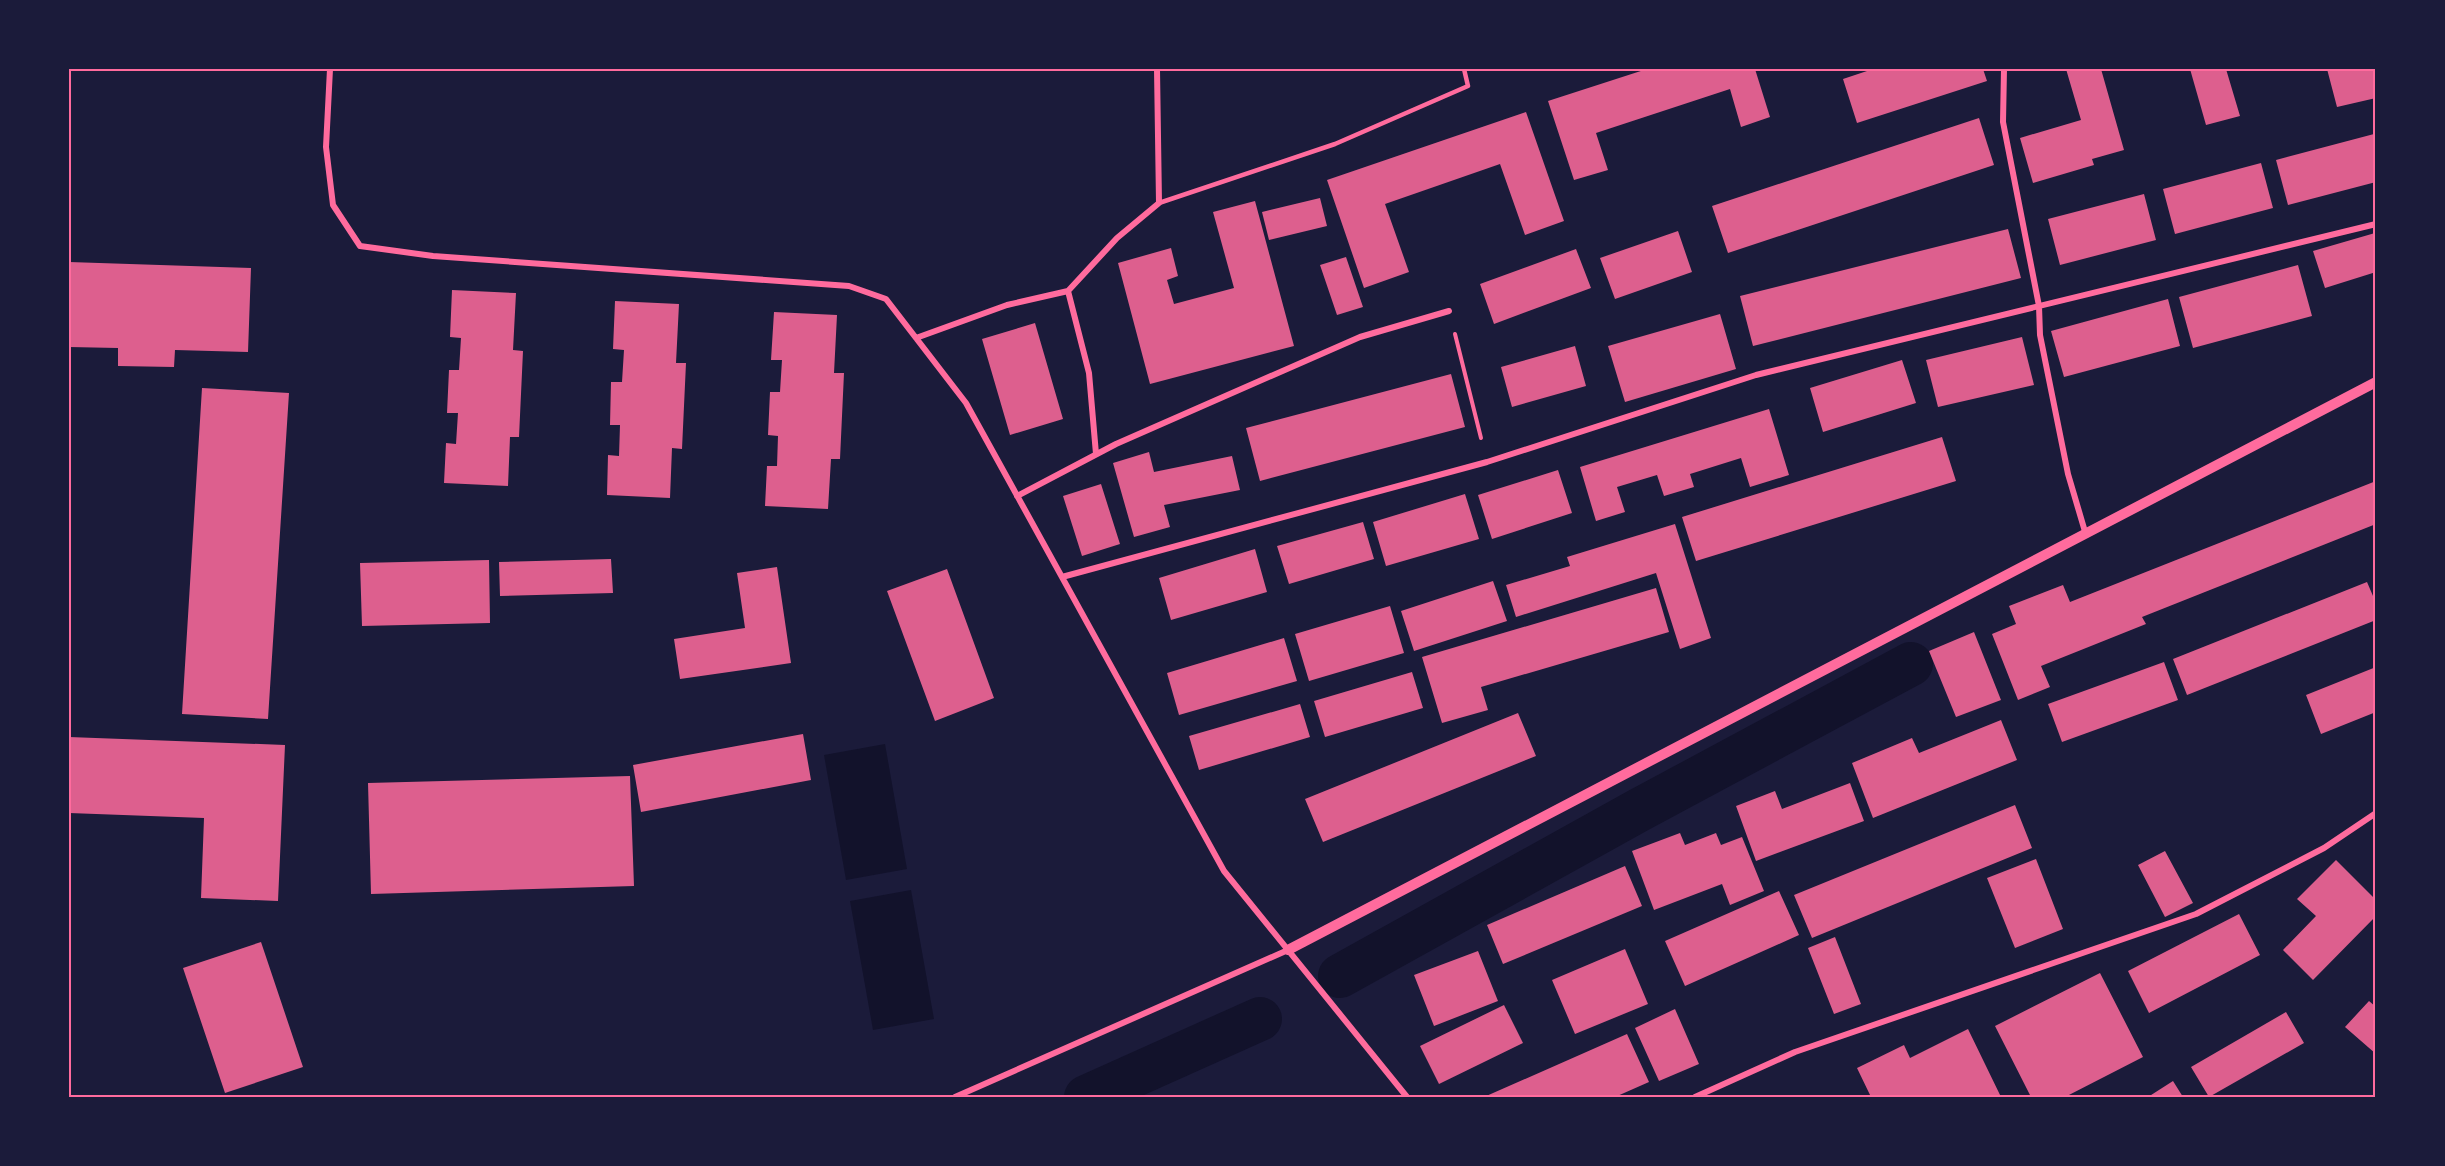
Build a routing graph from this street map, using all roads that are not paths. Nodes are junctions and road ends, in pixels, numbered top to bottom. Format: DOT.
graph roads {
  1 [pos="330,69"];
  2 [pos="1157,69"];
  3 [pos="1464,69"];
  4 [pos="2004,69"];
  5 [pos="1159,203"];
  6 [pos="2376,224"];
  7 [pos="1068,291"];
  8 [pos="2038,306"];
  9 [pos="1449,311"];
  10 [pos="916,338"];
  11 [pos="2376,382"];
  12 [pos="1096,454"];
  13 [pos="1017,496"];
  14 [pos="2086,535"];
  15 [pos="1062,577"];
  16 [pos="2376,813"];
  17 [pos="1288,950"];
  18 [pos="955,1097"];
  19 [pos="1407,1097"];
  20 [pos="1695,1097"];
  1 -- 10 [label="street"];
  2 -- 5 [label="street"];
  3 -- 5 [label="lane"];
  4 -- 8 [label="street"];
  5 -- 7 [label="street"];
  6 -- 8 [label="street"];
  7 -- 10 [label="street"];
  7 -- 12 [label="street"];
  8 -- 14 [label="street"];
  8 -- 15 [label="street"];
  9 -- 12 [label="street"];
  10 -- 13 [label="street"];
  11 -- 14 [label="street"];
  12 -- 13 [label="street"];
  13 -- 15 [label="street"];
  14 -- 17 [label="street"];
  15 -- 17 [label="street"];
  16 -- 20 [label="street"];
  17 -- 18 [label="street"];
  17 -- 19 [label="street"];
}
